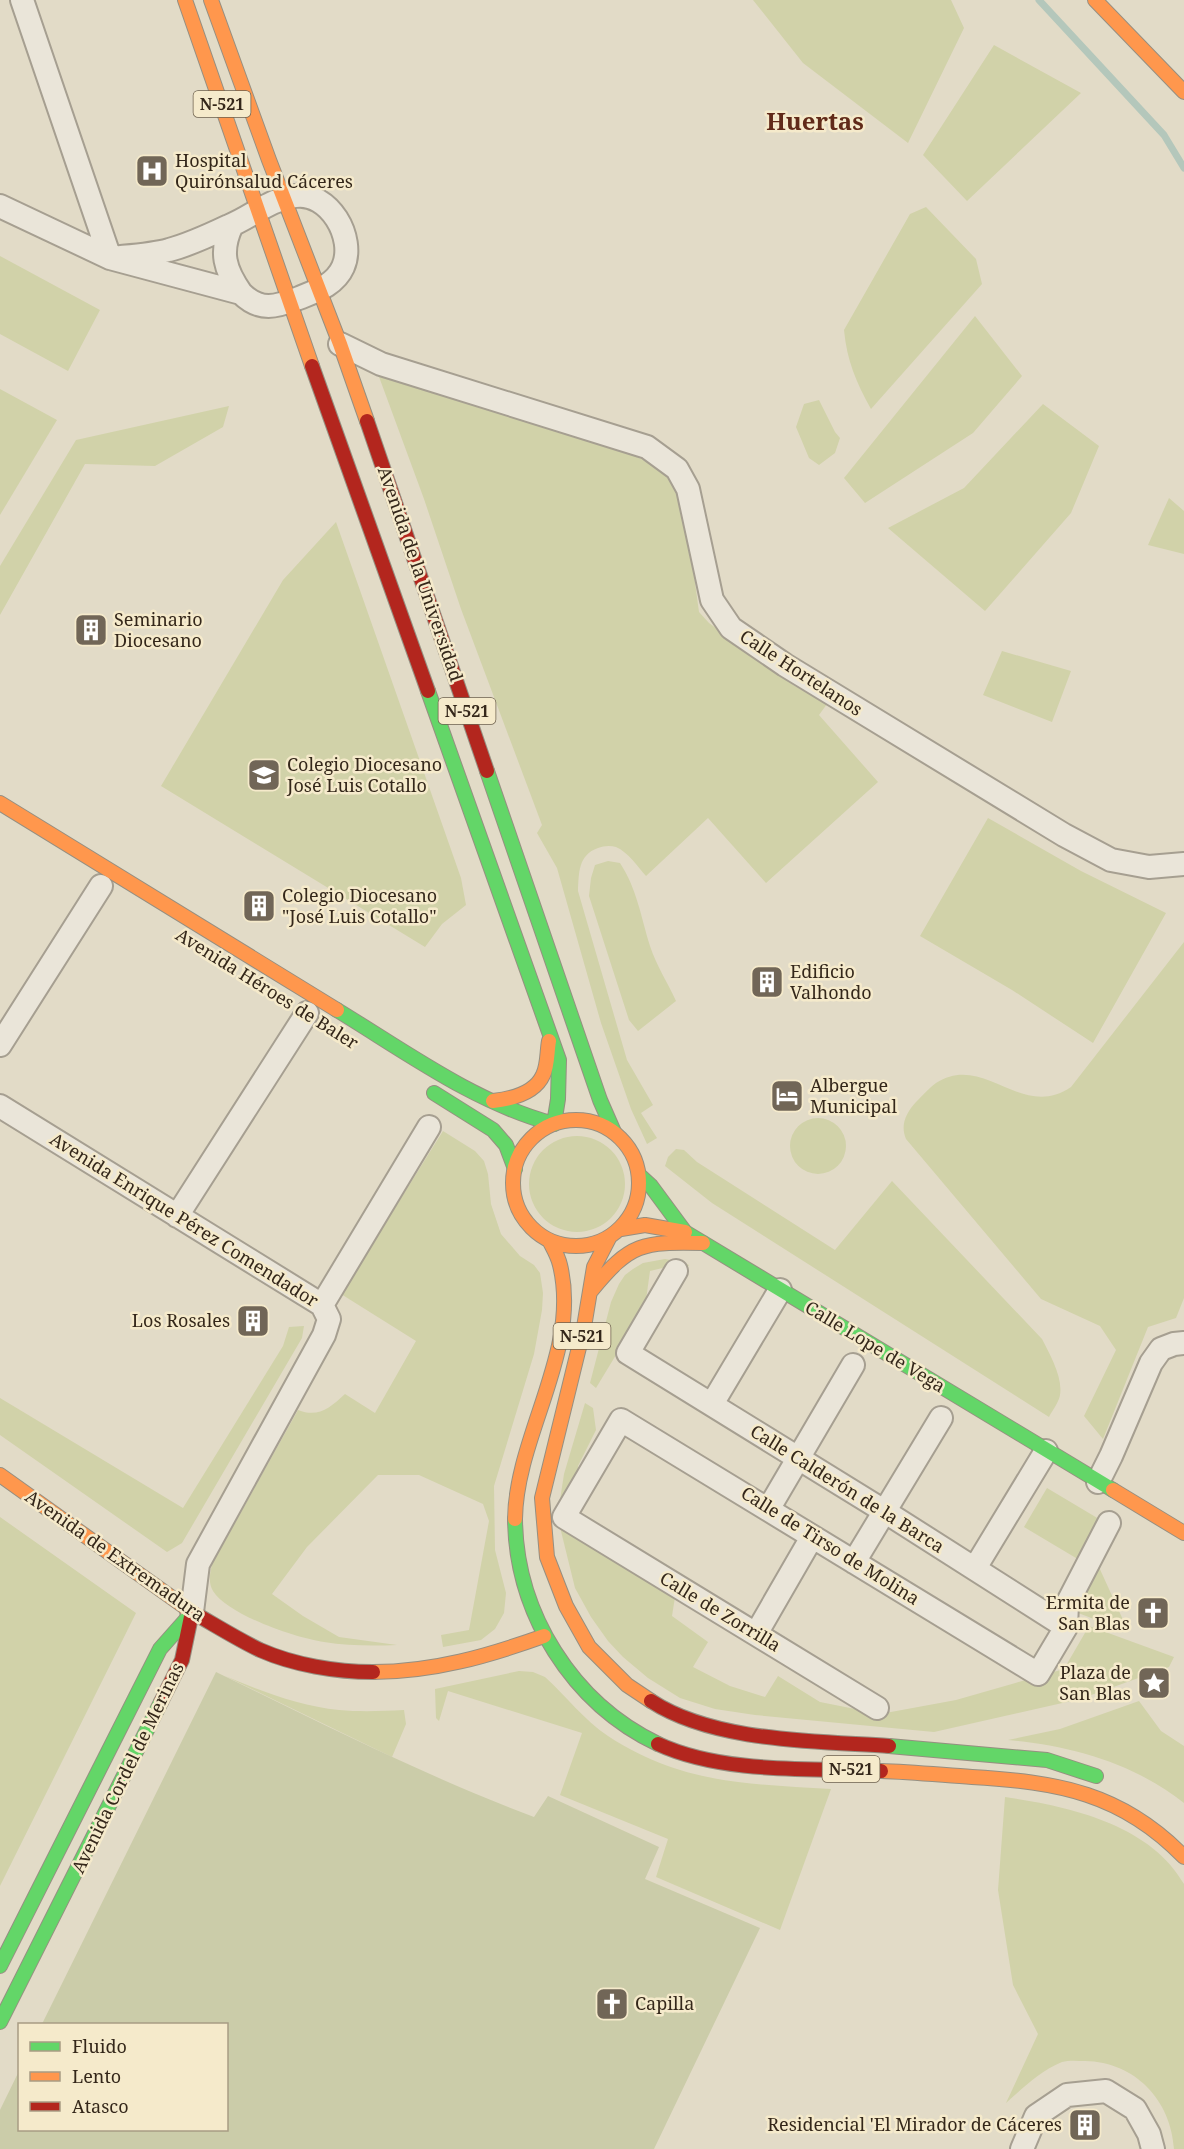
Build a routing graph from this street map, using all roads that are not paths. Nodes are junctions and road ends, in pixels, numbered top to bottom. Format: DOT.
graph roads {
  1 [pos="22,0"];
  2 [pos="185,0"];
  3 [pos="211,0"];
  4 [pos="1095,0"];
  5 [pos="1184,92"];
  6 [pos="284,199"];
  7 [pos="0,206"];
  8 [pos="258,208"];
  9 [pos="232,225"];
  10 [pos="110,258"];
  11 [pos="319,289"];
  12 [pos="241,293"];
  13 [pos="290,302"];
  14 [pos="340,344"];
  15 [pos="0,803"];
  16 [pos="1184,864"];
  17 [pos="101,886"];
  18 [pos="307,1013"];
  19 [pos="550,1034"];
  20 [pos="0,1045"];
  21 [pos="423,1086"];
  22 [pos="493,1101"];
  23 [pos="0,1106"];
  24 [pos="554,1124"];
  25 [pos="429,1127"];
  26 [pos="614,1132"];
  27 [pos="515,1169"];
  28 [pos="639,1176"];
  29 [pos="177,1216"];
  30 [pos="621,1229"];
  31 [pos="685,1232"];
  32 [pos="609,1238"];
  33 [pos="549,1240"];
  34 [pos="703,1244"];
  35 [pos="676,1271"];
  36 [pos="780,1290"];
  37 [pos="591,1291"];
  38 [pos="322,1305"];
  39 [pos="1184,1343"];
  40 [pos="853,1365"];
  41 [pos="712,1404"];
  42 [pos="941,1418"];
  43 [pos="1047,1452"];
  44 [pos="799,1458"];
  45 [pos="0,1475"];
  46 [pos="1098,1482"];
  47 [pos="542,1498"];
  48 [pos="769,1508"];
  49 [pos="884,1511"];
  50 [pos="564,1517"];
  51 [pos="1109,1523"];
  52 [pos="1184,1533"];
  53 [pos="812,1537"];
  54 [pos="533,1561"];
  55 [pos="854,1562"];
  56 [pos="975,1568"];
  57 [pos="550,1611"];
  58 [pos="192,1612"];
  59 [pos="1066,1627"];
  60 [pos="756,1634"];
  61 [pos="544,1636"];
  62 [pos="877,1708"];
  63 [pos="670,1713"];
  64 [pos="1107,1780"];
  65 [pos="1184,1857"];
  66 [pos="0,1966"];
  67 [pos="0,2022"];
  68 [pos="1022,2149"];
  69 [pos="1153,2149"];
  1 -- 10 [label="street"];
  2 -- 8 [label="main road, Avenida de la Universidad / N-521"];
  3 -- 6 [label="main road, Avenida de la Universidad / N-521"];
  4 -- 5 [label="main road"];
  6 -- 8 [label="street"];
  6 -- 11 [label="main road, Avenida de la Universidad / N-521"];
  6 -- 11 [label="street"];
  7 -- 10 [label="street"];
  8 -- 9 [label="street"];
  8 -- 13 [label="main road, Avenida de la Universidad / N-521"];
  9 -- 10 [label="street"];
  9 -- 12 [label="street"];
  10 -- 12 [label="street"];
  11 -- 13 [label="street"];
  11 -- 14 [label="main road, Avenida de la Universidad / N-521"];
  12 -- 13 [label="street"];
  13 -- 19 [label="main road, Avenida de la Universidad / N-521"];
  14 -- 16 [label="street, Calle Hortelanos"];
  14 -- 26 [label="main road, Avenida de la Universidad / N-521"];
  15 -- 22 [label="main road, Avenida Héroes de Baler"];
  17 -- 20 [label="street"];
  18 -- 29 [label="street"];
  19 -- 22 [label="main road"];
  19 -- 24 [label="main road, Avenida de la Universidad / N-521"];
  21 -- 27 [label="main road"];
  22 -- 24 [label="main road, Avenida Héroes de Baler"];
  23 -- 29 [label="street, Avenida Enrique Pérez Comendador"];
  24 -- 26 [label="main road"];
  24 -- 27 [label="main road"];
  25 -- 38 [label="street"];
  26 -- 28 [label="main road"];
  27 -- 33 [label="main road"];
  28 -- 30 [label="main road"];
  28 -- 31 [label="main road, Calle Lope de Vega"];
  29 -- 38 [label="street, Avenida Enrique Pérez Comendador"];
  30 -- 31 [label="main road, Calle Lope de Vega"];
  30 -- 32 [label="main road"];
  31 -- 34 [label="main road, Calle Lope de Vega"];
  32 -- 33 [label="main road"];
  32 -- 37 [label="main road, N-521"];
  33 -- 61 [label="main road, N-521"];
  34 -- 36 [label="main road, Calle Lope de Vega"];
  34 -- 37 [label="main road, Calle Lope de Vega"];
  35 -- 41 [label="street, Calle Calderón de la Barca"];
  36 -- 41 [label="street"];
  36 -- 43 [label="main road, Calle Lope de Vega"];
  37 -- 47 [label="main road, N-521"];
  38 -- 58 [label="street, Avenida Enrique Pérez Comendador"];
  39 -- 46 [label="street"];
  40 -- 44 [label="street"];
  41 -- 44 [label="street, Calle Calderón de la Barca"];
  42 -- 49 [label="street"];
  43 -- 46 [label="main road, Calle Lope de Vega"];
  43 -- 56 [label="street"];
  44 -- 48 [label="street"];
  44 -- 49 [label="street, Calle Calderón de la Barca"];
  45 -- 58 [label="main road, Avenida de Extremadura"];
  46 -- 52 [label="main road, Calle Lope de Vega"];
  47 -- 54 [label="main road"];
  47 -- 63 [label="main road, N-521"];
  48 -- 50 [label="street, Calle de Tirso de Molina"];
  48 -- 53 [label="street, Calle de Tirso de Molina"];
  49 -- 55 [label="street"];
  49 -- 56 [label="street, Calle Calderón de la Barca"];
  50 -- 60 [label="street, Calle de Zorrilla"];
  51 -- 59 [label="street"];
  53 -- 55 [label="street, Calle de Tirso de Molina"];
  53 -- 60 [label="street"];
  55 -- 59 [label="street, Calle de Tirso de Molina"];
  56 -- 59 [label="street, Calle Calderón de la Barca"];
  57 -- 61 [label="main road"];
  58 -- 61 [label="main road, Avenida de Extremadura"];
  58 -- 66 [label="main road, Avenida Cordel de Merinas"];
  58 -- 67 [label="main road, Avenida Cordel de Merinas"];
  60 -- 62 [label="street, Calle de Zorrilla"];
  61 -- 63 [label="main road"];
  61 -- 65 [label="main road, N-521"];
  63 -- 64 [label="main road, N-521"];
  68 -- 69 [label="street"];
}
